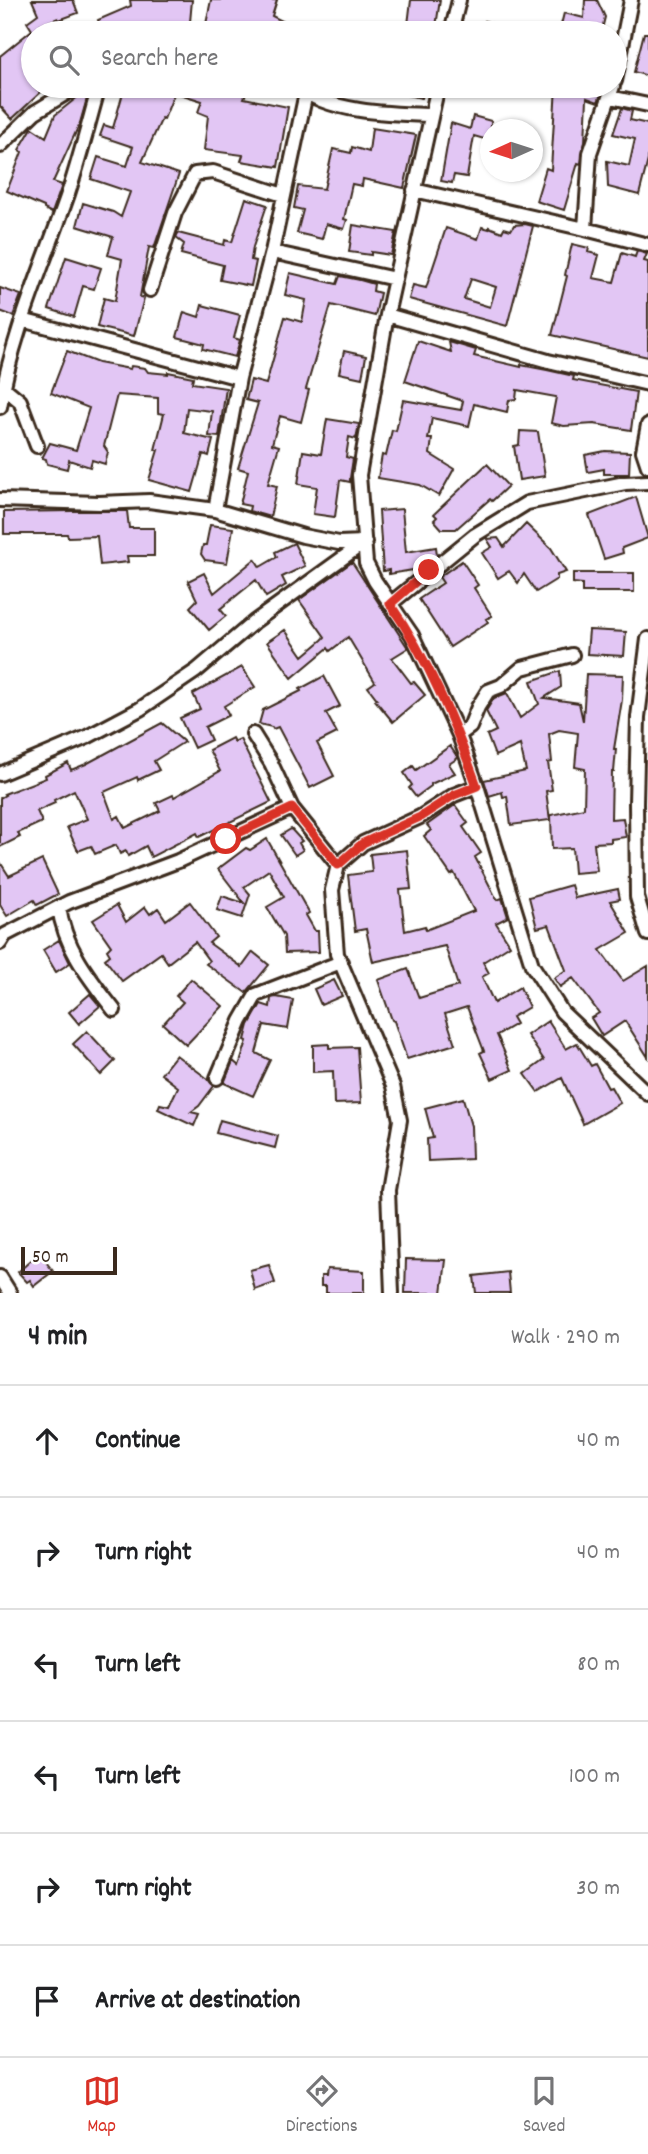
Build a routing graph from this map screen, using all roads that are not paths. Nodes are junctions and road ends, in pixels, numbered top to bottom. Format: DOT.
graph roads {
  1 [pos="459,0"];
  2 [pos="631,0"];
  3 [pos="454,21"];
  4 [pos="627,21"];
  5 [pos="627,95"];
  6 [pos="59,98"];
  7 [pos="96,98"];
  8 [pos="301,98"];
  9 [pos="322,98"];
  10 [pos="435,98"];
  11 [pos="609,98"];
  12 [pos="648,105"];
  13 [pos="430,115"];
  14 [pos="0,146"];
  15 [pos="414,190"];
  16 [pos="283,195"];
  17 [pos="585,229"];
  18 [pos="648,245"];
  19 [pos="272,252"];
  20 [pos="395,279"];
  21 [pos="150,290"];
  22 [pos="387,315"];
  23 [pos="22,320"];
  24 [pos="239,378"];
  25 [pos="648,384"];
  26 [pos="4,387"];
  27 [pos="0,407"];
  28 [pos="648,425"];
  29 [pos="37,446"];
  30 [pos="648,466"];
  31 [pos="648,482"];
  32 [pos="0,500"];
  33 [pos="215,510"];
  34 [pos="365,542"];
  35 [pos="390,604"];
  36 [pos="648,640"];
  37 [pos="572,655"];
  38 [pos="253,734"];
  39 [pos="458,735"];
  40 [pos="0,774"];
  41 [pos="477,786"];
  42 [pos="292,808"];
  43 [pos="338,865"];
  44 [pos="59,907"];
  45 [pos="648,934"];
  46 [pos="0,943"];
  47 [pos="341,962"];
  48 [pos="114,1010"];
  49 [pos="217,1078"];
  50 [pos="648,1094"];
  51 [pos="0,1276"];
  52 [pos="10,1293"];
  53 [pos="392,1293"];
  1 -- 3 [label="street"];
  2 -- 4 [label="street"];
  5 -- 12 [label="street"];
  6 -- 14 [label="street"];
  7 -- 23 [label="street"];
  8 -- 16 [label="street"];
  9 -- 13 [label="street"];
  10 -- 13 [label="street"];
  11 -- 17 [label="street"];
  13 -- 15 [label="street"];
  15 -- 17 [label="street"];
  15 -- 20 [label="street"];
  16 -- 19 [label="street"];
  16 -- 21 [label="street"];
  17 -- 18 [label="street"];
  19 -- 20 [label="street"];
  19 -- 24 [label="street"];
  20 -- 22 [label="street"];
  22 -- 25 [label="street"];
  22 -- 34 [label="street"];
  23 -- 24 [label="street"];
  23 -- 26 [label="street"];
  24 -- 33 [label="street"];
  26 -- 27 [label="street"];
  26 -- 29 [label="street"];
  28 -- 30 [label="street"];
  31 -- 35 [label="street"];
  32 -- 33 [label="street"];
  33 -- 34 [label="street"];
  34 -- 35 [label="street"];
  34 -- 40 [label="street"];
  35 -- 39 [label="street"];
  36 -- 45 [label="street"];
  37 -- 39 [label="street"];
  38 -- 42 [label="street"];
  39 -- 41 [label="street"];
  41 -- 43 [label="street"];
  41 -- 50 [label="street"];
  42 -- 43 [label="street"];
  42 -- 44 [label="street"];
  43 -- 47 [label="street"];
  44 -- 46 [label="street"];
  44 -- 48 [label="street"];
  47 -- 49 [label="street"];
  47 -- 53 [label="street"];
  51 -- 52 [label="street"];
}
